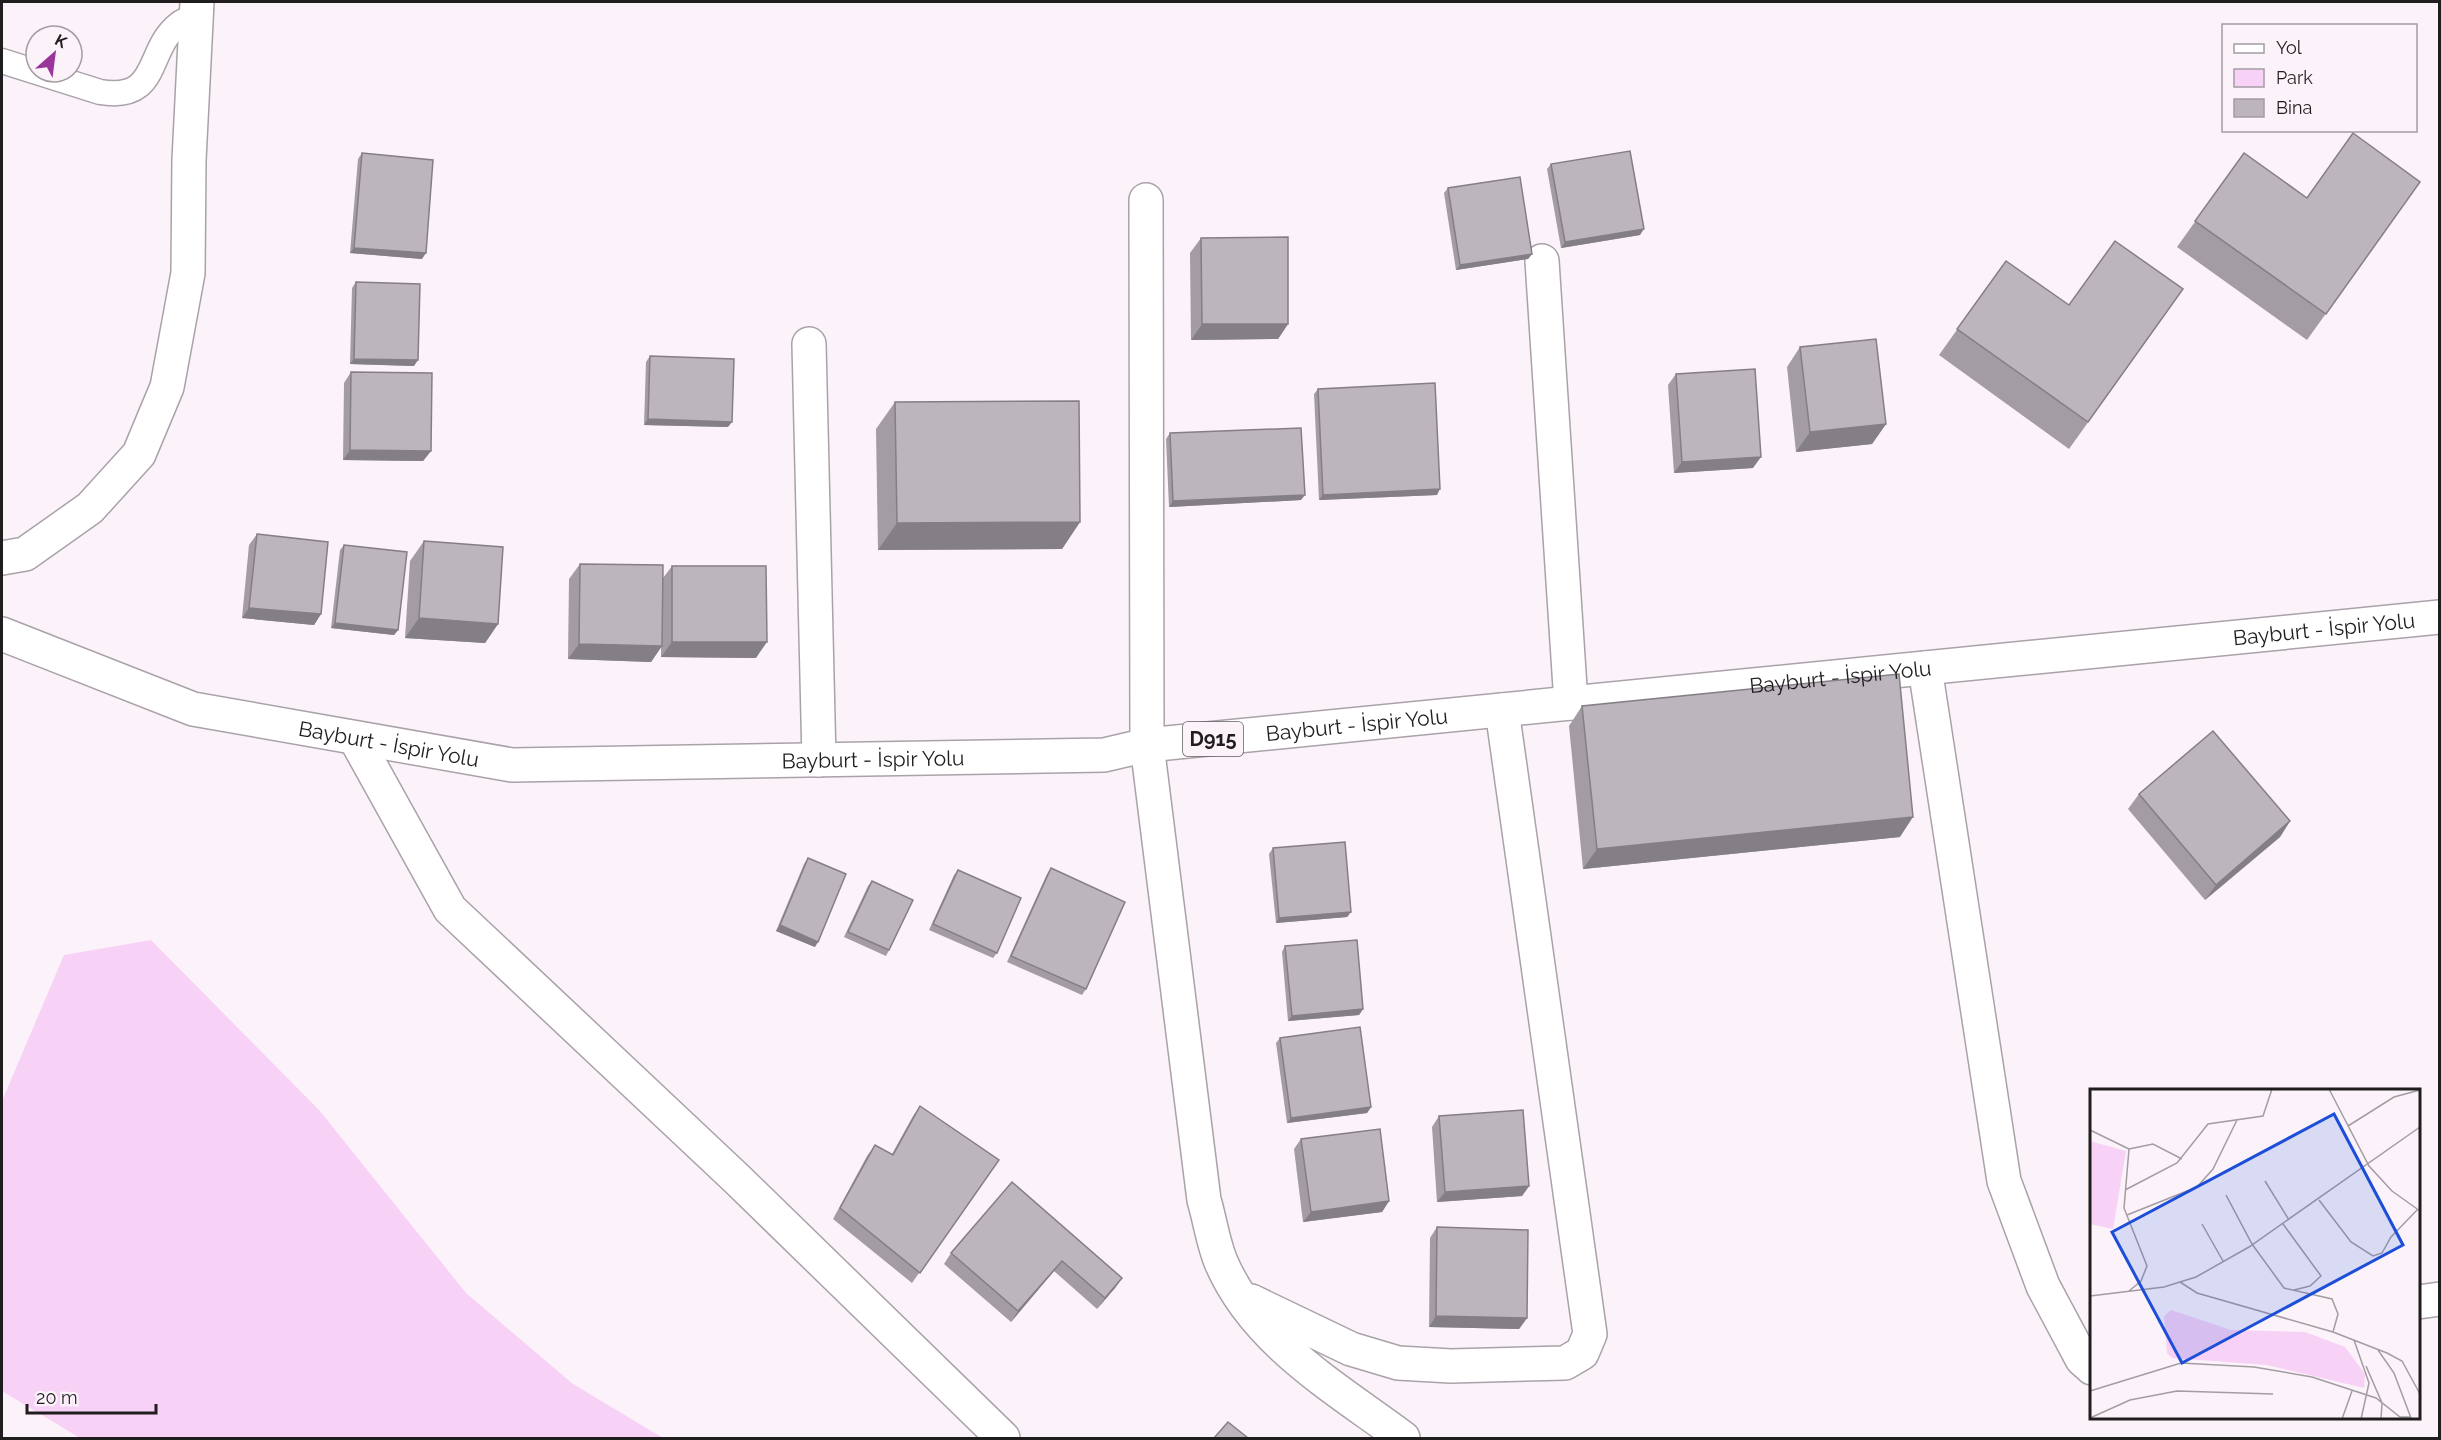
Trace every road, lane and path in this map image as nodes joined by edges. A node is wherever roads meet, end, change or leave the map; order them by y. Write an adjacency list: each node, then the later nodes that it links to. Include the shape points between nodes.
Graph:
1 (197, 9): 2 (lane, via 168,37 150,74 130,92 100,92); 6 (street, via 188,273 167,387 139,454 90,508 25,554)
2 (2, 61)
3 (1146, 200): 13 (street)
4 (1542, 261): 10 (street)
5 (809, 345): 14 (street)
6 (2, 558)
7 (2439, 617): 9 (street, Bayburt - İspir Yolu / D915)
8 (2, 634): 12 (street, Bayburt - İspir Yolu / D915, via 193,709)
9 (1925, 668): 10 (street, Bayburt - İspir Yolu / D915); 18 (street, via 2004,1181 2043,1286)
10 (1571, 703): 11 (street, Bayburt - İspir Yolu / D915)
11 (1502, 710): 13 (street, Bayburt - İspir Yolu / D915); 15 (street, via 1590,1334 1582,1353 1565,1363 1398,1363 1351,1349)
12 (355, 738): 14 (street, Bayburt - İspir Yolu / D915, via 512,765); 19 (street, via 450,909 737,1179)
13 (1147, 745): 14 (street, Bayburt - İspir Yolu / D915, via 1104,754); 15 (street, via 1204,1200 1220,1261)
14 (819, 760)
15 (1238, 1295): 20 (street, via 1287,1352)
16 (2439, 1299): 17 (street)
17 (2420, 1302)
18 (2090, 1367)
19 (1003, 1438)
20 (1402, 1438)

